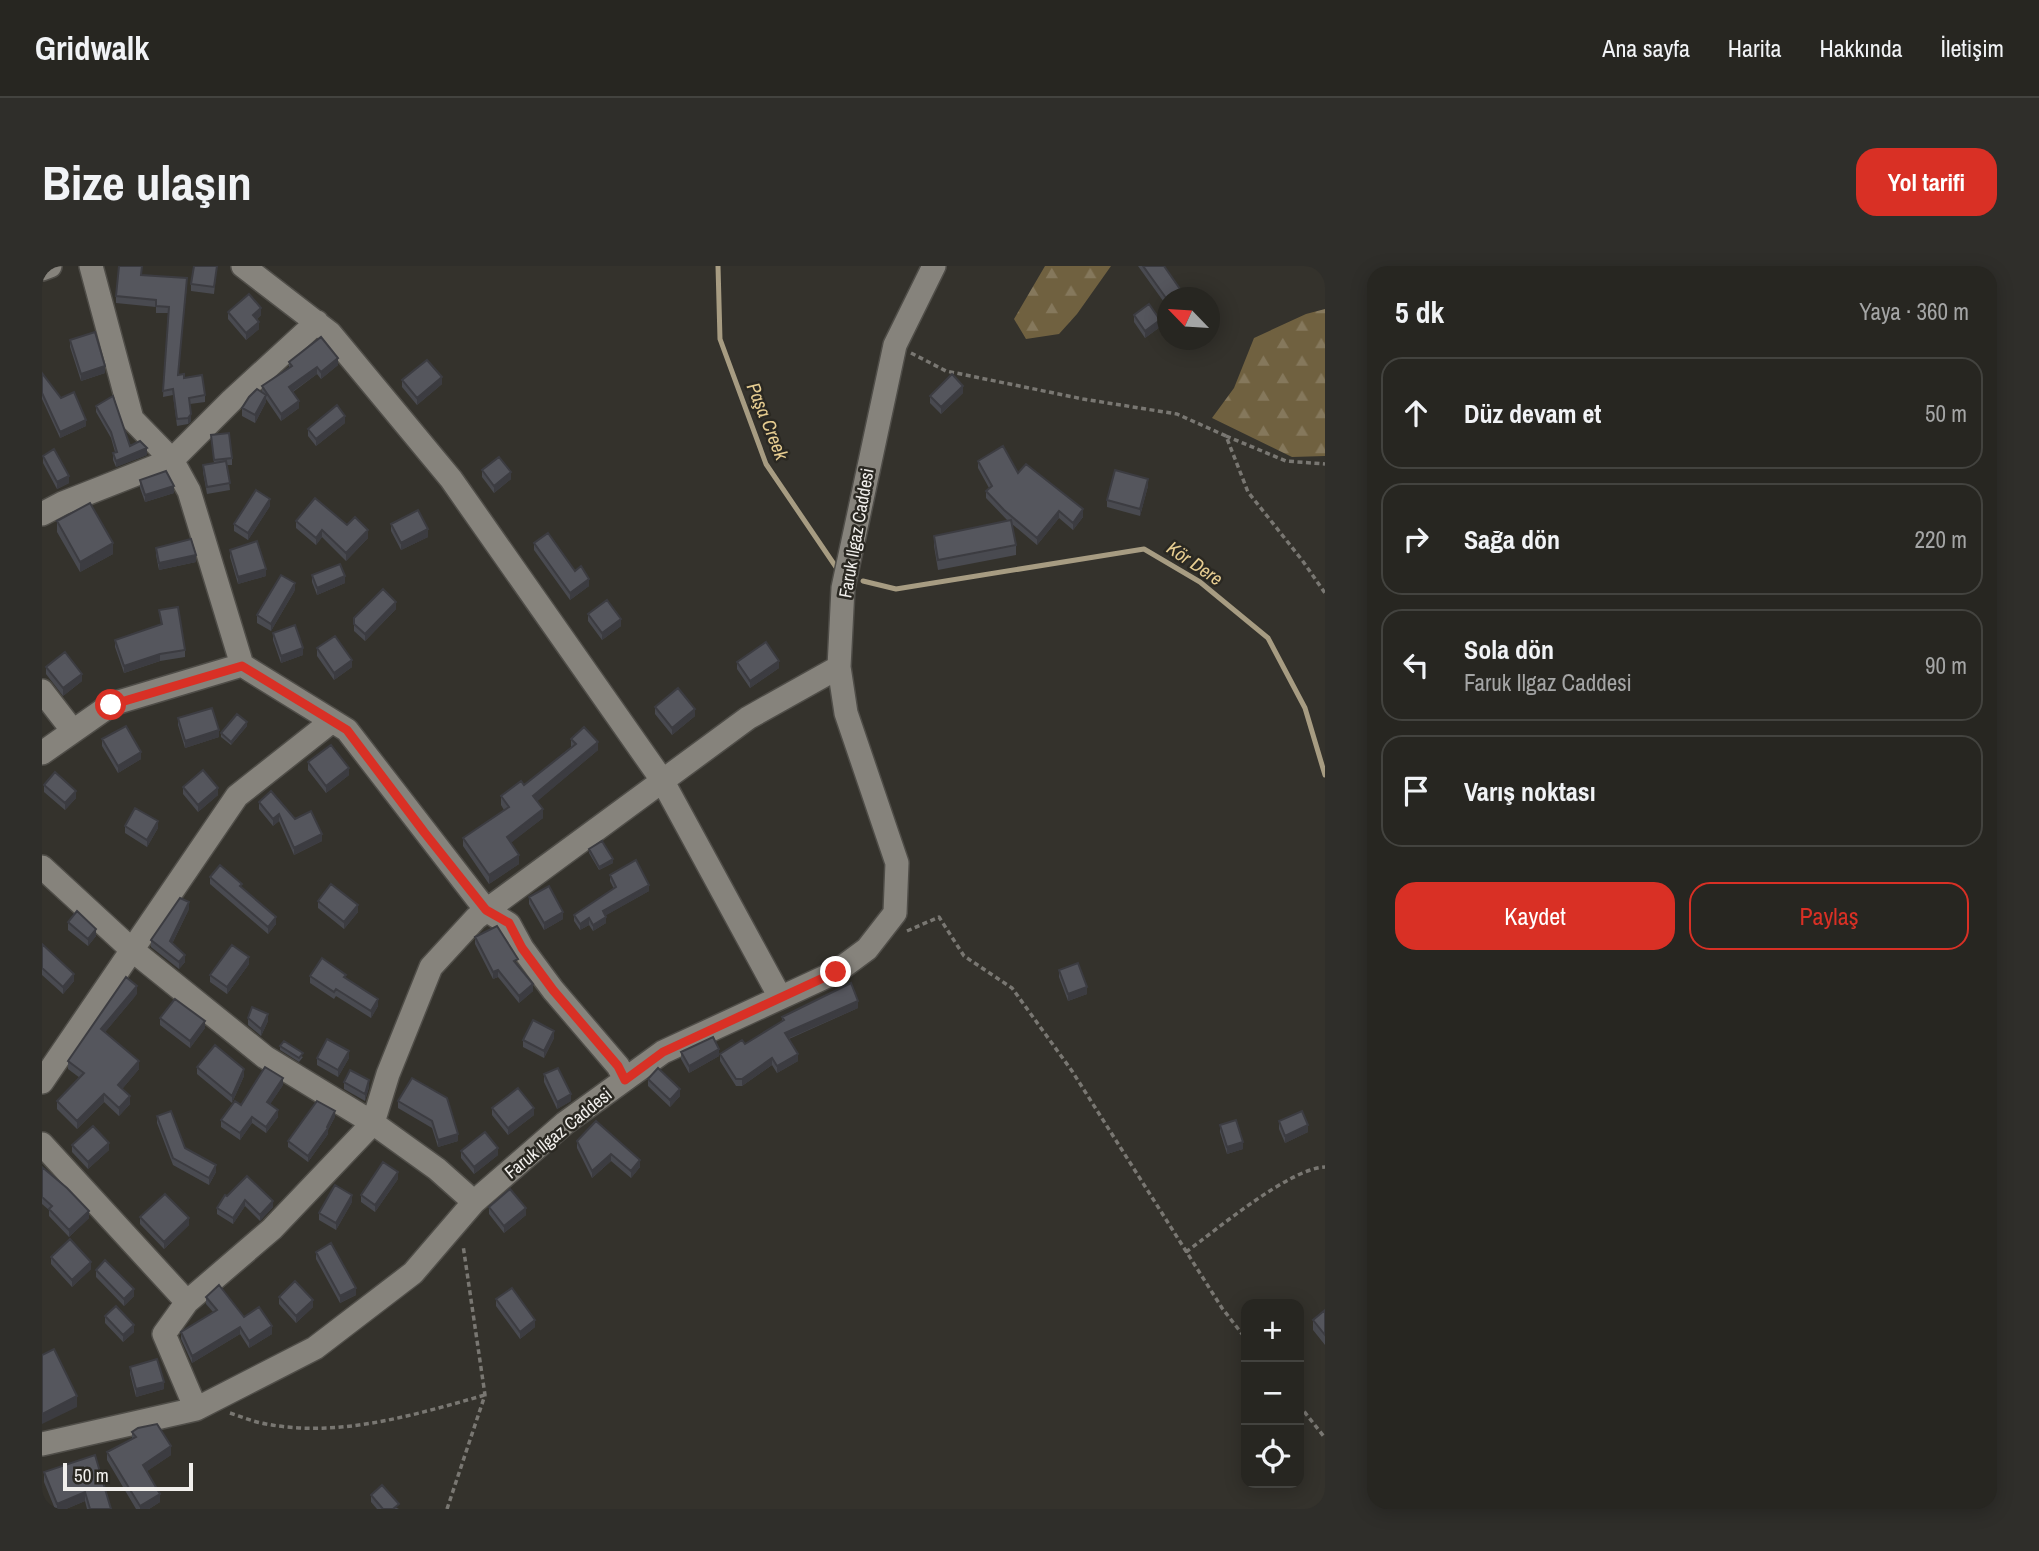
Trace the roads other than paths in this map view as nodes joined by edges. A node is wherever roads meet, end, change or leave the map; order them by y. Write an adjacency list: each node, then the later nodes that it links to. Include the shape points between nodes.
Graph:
1 (50, 266): 5 (street)
2 (91, 266): 7 (street, via 132,419)
3 (243, 266): 6 (street)
4 (934, 266): 10 (street, Faruk Ilgaz Caddesi, via 895,345 843,588)
5 (42, 269)
6 (317, 322): 7 (street); 15 (street, via 451,479)
7 (172, 460): 8 (street); 9 (street, via 189,491)
8 (42, 514)
9 (242, 666): 12 (street); 13 (street, via 111,705)
10 (839, 667): 15 (street, via 748,718); 19 (street, Faruk Ilgaz Caddesi, via 846,713 897,863 895,913 867,948 836,972)
11 (42, 691): 13 (street)
12 (332, 721): 17 (street, via 347,730); 18 (street, via 237,796)
13 (73, 731): 14 (street)
14 (42, 753)
15 (662, 780): 17 (street); 19 (street)
16 (42, 867): 18 (street)
17 (486, 910): 20 (street, via 509,923 553,990); 22 (street, via 431,967)
18 (131, 950): 21 (street); 22 (street, via 265,1058)
19 (780, 997): 20 (street, Faruk Ilgaz Caddesi, via 663,1052)
20 (625, 1080): 24 (street, Faruk Ilgaz Caddesi, via 565,1123)
21 (42, 1082)
22 (373, 1123): 24 (street, via 438,1169); 25 (street, via 272,1229)
23 (42, 1144): 25 (street)
24 (467, 1211): 26 (street, Faruk Ilgaz Caddesi, via 413,1273 315,1348)
25 (187, 1302): 26 (street, via 164,1334)
26 (200, 1407): 27 (street, Faruk Ilgaz Caddesi)
27 (42, 1444)

